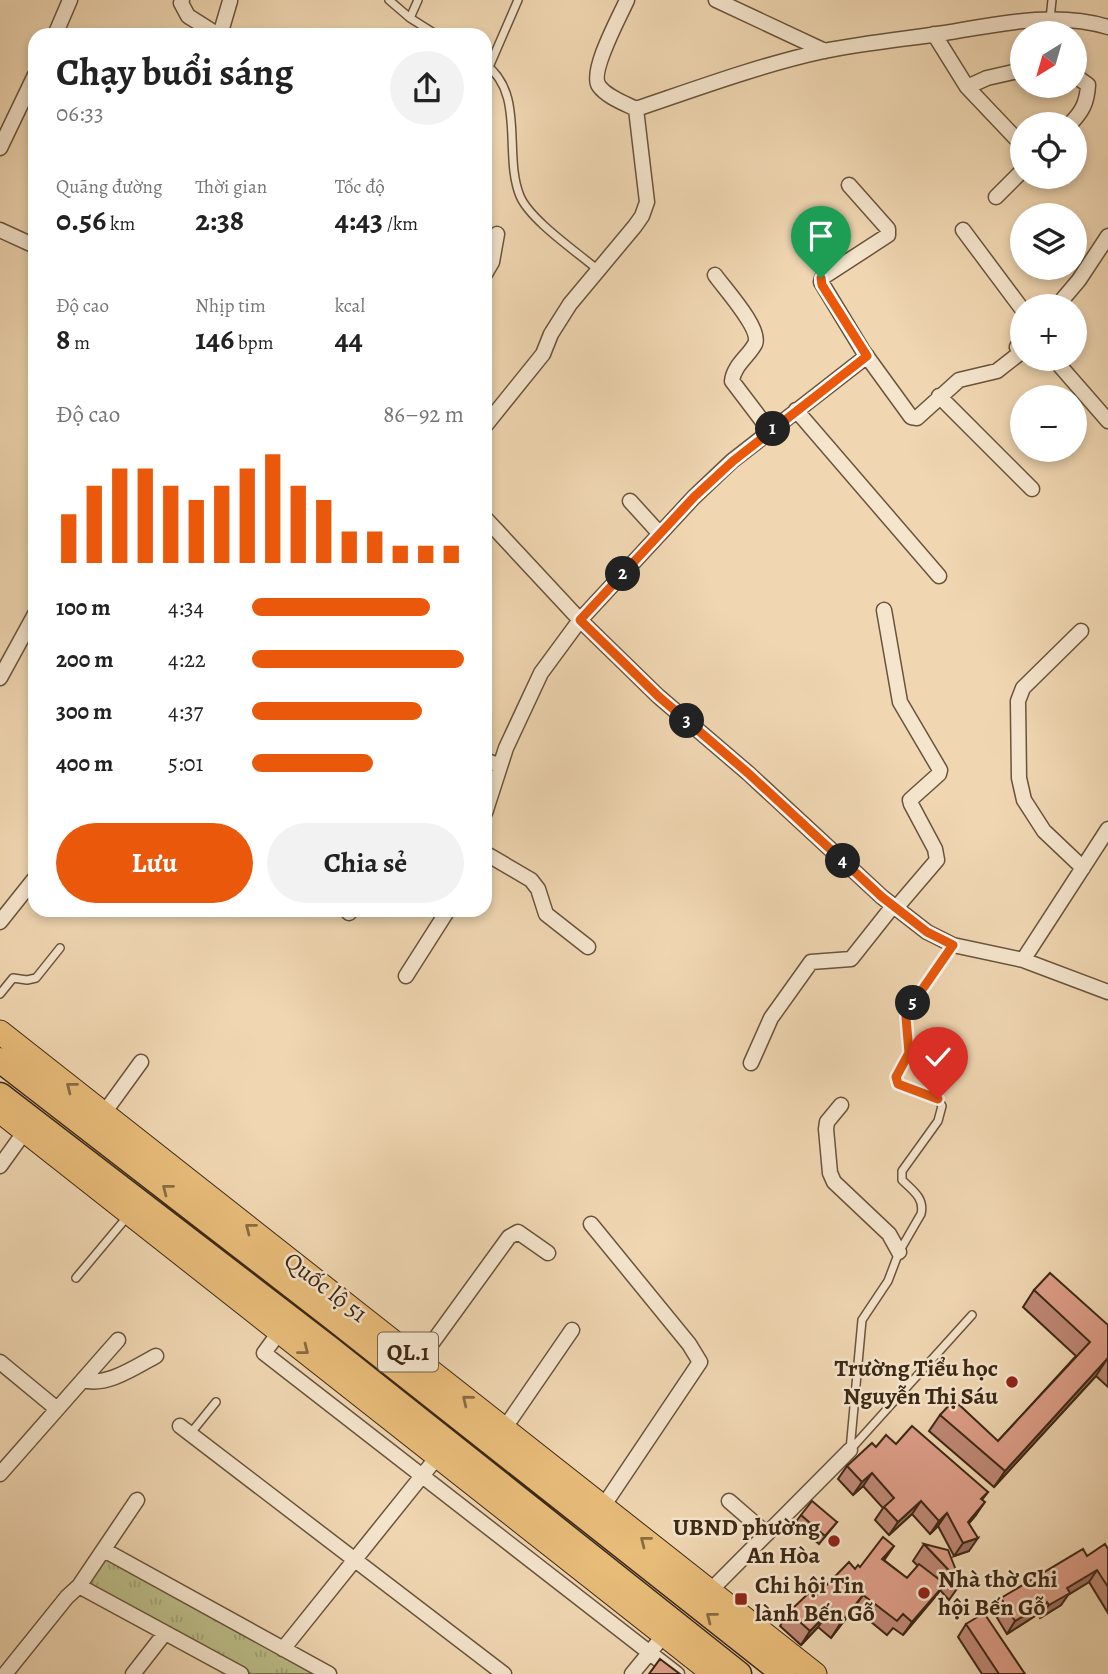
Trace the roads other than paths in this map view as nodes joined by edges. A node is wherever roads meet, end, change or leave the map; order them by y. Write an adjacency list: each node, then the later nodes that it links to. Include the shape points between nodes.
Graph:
1 (70, 0): 13 (street)
2 (182, 0): 14 (street, via 188,16)
3 (389, 0): 10 (lane)
4 (418, 0): 10 (lane)
5 (518, 0): 19 (lane)
6 (627, 0): 24 (street, via 596,78 608,94)
7 (716, 0): 18 (street)
8 (1052, 0): 11 (lane)
9 (230, 1): 15 (street)
10 (410, 18): 16 (lane)
11 (1050, 20): 12 (street); 17 (street)
12 (1108, 27)
13 (58, 28)
14 (208, 28)
15 (221, 28)
16 (426, 28)
17 (934, 34): 18 (street); 22 (street)
18 (825, 51): 24 (street)
19 (492, 55)
20 (1010, 72): 22 (street)
21 (492, 74): 36 (lane, via 509,99 512,162 520,196 530,212)
22 (967, 87): 25 (street)
23 (28, 90): 26 (street)
24 (636, 109): 36 (street, via 647,202 642,216)
25 (1010, 132)
26 (0, 148)
27 (1010, 183): 29 (street)
28 (849, 185): 40 (street, via 888,234 821,282)
29 (996, 197)
30 (963, 230): 38 (street)
31 (1, 233): 34 (street)
32 (497, 233): 35 (street)
33 (1108, 236): 39 (street)
34 (28, 243)
35 (492, 262)
36 (598, 270): 45 (street, via 569,304 543,354)
37 (715, 275): 47 (street, via 757,337 732,381)
38 (1011, 294)
39 (1067, 294)
40 (867, 356): 43 (street, via 911,417 917,418); 44 (street)
41 (1010, 360): 43 (street, via 998,371 959,380)
42 (1064, 371): 46 (street)
43 (939, 396): 48 (street)
44 (796, 410): 47 (street); 52 (street)
45 (492, 417)
46 (1108, 421)
47 (770, 431): 51 (street, via 694,497)
48 (1032, 489)
49 (630, 501): 51 (street)
50 (492, 526): 54 (street)
51 (660, 534): 54 (street)
52 (939, 576)
53 (884, 610): 65 (street, via 900,702 940,770 911,800 937,860)
54 (580, 620): 59 (street, via 541,673); 65 (street, via 658,696)
55 (28, 627): 57 (street)
56 (1081, 631): 63 (street, via 1023,688 1018,701 1019,778 1024,800 1044,831)
57 (0, 678)
58 (492, 763): 59 (street)
59 (500, 766): 60 (street)
60 (492, 791)
61 (1108, 829): 63 (street)
62 (492, 857): 69 (street, via 531,880 546,914)
63 (1083, 868): 71 (street)
64 (28, 887): 67 (street)
65 (895, 907): 68 (street); 78 (street, via 851,959 811,961 771,1018)
66 (444, 917): 72 (street)
67 (0, 922)
68 (953, 945): 71 (street); 87 (lane, via 906,1017 909,1053 896,1077 898,1084 938,1099 942,1106 936,1125 902,1171 902,1180 923,1206)
69 (588, 947)
70 (60, 948): 74 (lane, via 36,978 13,978)
71 (1023, 960): 73 (street)
72 (406, 976)
73 (1108, 992)
74 (0, 994)
75 (0, 1032): 82 (main road, Quốc lộ 51 / QL.1, one-way to 75)
76 (0, 1060): 90 (highway, Quốc lộ 51 / QL.1, one-way to 76)
77 (141, 1062): 82 (street)
78 (751, 1063)
79 (0, 1095): 83 (highway, Quốc lộ 51 / QL.1)
80 (841, 1105): 87 (street, via 826,1129 832,1177 889,1234)
81 (0, 1111): 83 (main road, Quốc lộ 51 / QL.1)
82 (104, 1113): 90 (main road, Quốc lộ 51 / QL.1, one-way to 82)
83 (29, 1126): 84 (street); 85 (main road, Quốc lộ 51 / QL.1); 117 (highway, Quốc lộ 51 / QL.1, via 329,1348)
84 (0, 1166)
85 (130, 1213): 89 (lane); 93 (main road, Quốc lộ 51 / QL.1)
86 (591, 1223): 109 (street, via 700,1362)
87 (899, 1252): 103 (lane, via 888,1281 862,1320)
88 (548, 1253): 96 (street, via 518,1232 509,1237)
89 (76, 1278)
90 (338, 1309): 96 (main road, Quốc lộ 51 / QL.1); 109 (highway, Quốc lộ 51 / QL.1)
91 (972, 1315): 103 (lane)
92 (572, 1330): 101 (street)
93 (280, 1331): 104 (main road, Quốc lộ 51 / QL.1, one-way to 104); 106 (street, via 264,1353)
94 (118, 1340): 98 (street)
95 (156, 1356): 98 (street, via 114,1377)
96 (419, 1361): 101 (main road, Quốc lộ 51 / QL.1, one-way to 96)
97 (0, 1362): 100 (street)
98 (83, 1380): 100 (street)
99 (216, 1402): 102 (lane)
100 (57, 1409): 105 (street)
101 (504, 1429): 109 (main road, Quốc lộ 51 / QL.1)
102 (185, 1430): 112 (street)
103 (850, 1450): 110 (street)
104 (438, 1456): 106 (street); 117 (main road, Quốc lộ 51 / QL.1)
105 (0, 1474)
106 (422, 1476): 112 (street); 117 (street)
107 (137, 1500): 111 (street)
108 (729, 1501): 110 (street)
109 (598, 1515): 114 (main road, Quốc lộ 51 / QL.1, one-way to 109); 115 (highway, Quốc lộ 51 / QL.1, one-way to 109)
110 (767, 1534): 114 (street)
111 (104, 1550): 113 (street); 118 (street)
112 (355, 1560): 118 (street); 123 (street)
113 (79, 1586): 116 (street); 119 (street)
114 (710, 1591): 115 (main road, Quốc lộ 51 / QL.1)
115 (745, 1631): 128 (highway, Quốc lộ 51 / QL.1); 129 (main road, Quốc lộ 51 / QL.1)
116 (165, 1633): 120 (street); 121 (street)
117 (663, 1637): 124 (street); 125 (street); 126 (main road, Quốc lộ 51 / QL.1); 127 (highway, Quốc lộ 51 / QL.1)
118 (283, 1649): 122 (street)
119 (5, 1674)
120 (133, 1674)
121 (242, 1674)
122 (329, 1674)
123 (504, 1674)
124 (632, 1674)
125 (677, 1674)
126 (714, 1674)
127 (739, 1674)
128 (784, 1674)
129 (815, 1674)

